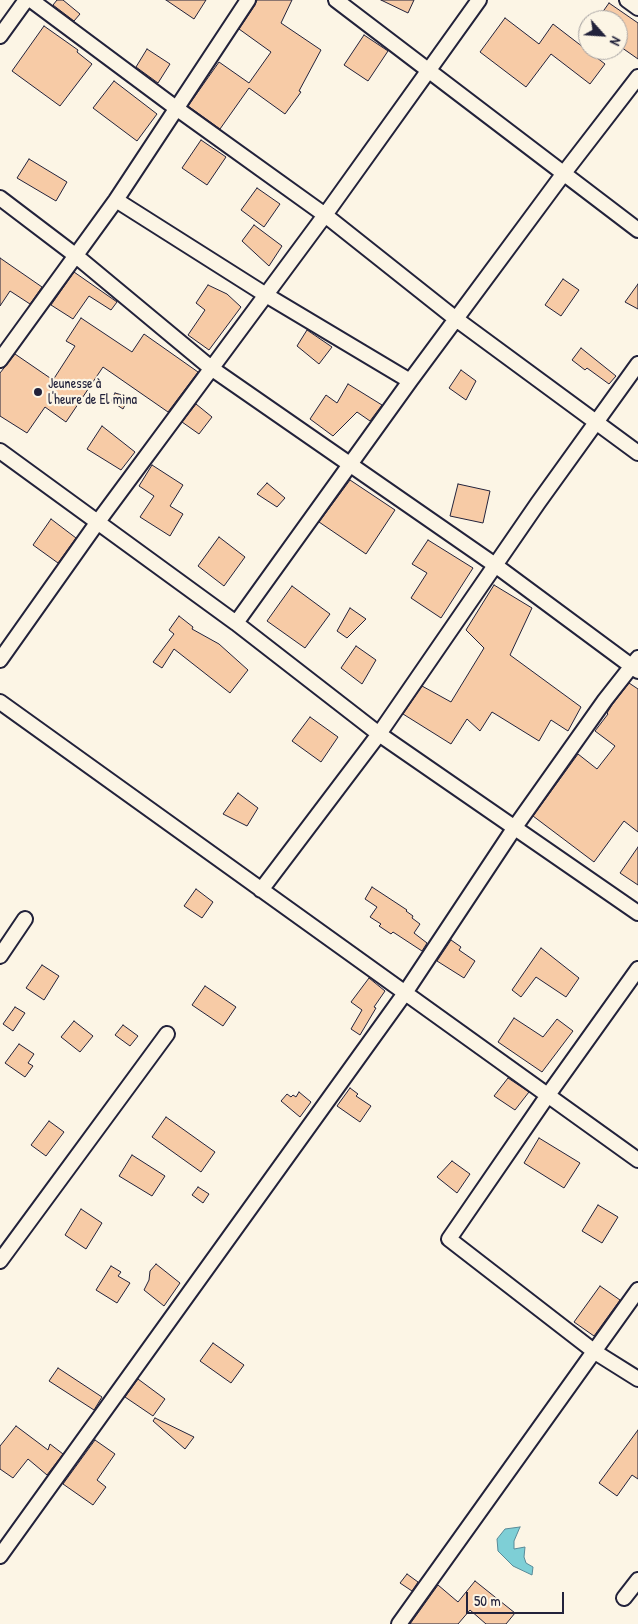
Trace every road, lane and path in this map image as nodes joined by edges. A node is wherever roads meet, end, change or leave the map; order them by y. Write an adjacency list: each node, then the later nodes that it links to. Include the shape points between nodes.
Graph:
1 (26, 0): 8 (street)
2 (31, 0): 11 (street)
3 (248, 0): 11 (street)
4 (336, 0): 9 (street)
5 (479, 0): 9 (street)
6 (627, 0): 7 (street)
7 (638, 8)
8 (0, 36)
9 (429, 70): 12 (street); 15 (street)
10 (638, 77): 12 (street)
11 (176, 108): 14 (street); 15 (street)
12 (564, 173): 16 (street); 19 (street)
13 (0, 198): 17 (street)
14 (116, 200): 17 (street); 18 (street)
15 (325, 215): 18 (street); 19 (street)
16 (638, 230)
17 (75, 255): 20 (street); 22 (street)
18 (266, 295): 22 (street); 23 (street)
19 (456, 319): 23 (street); 24 (street)
20 (0, 360)
21 (638, 364): 24 (street)
22 (211, 368): 27 (street); 28 (street)
23 (410, 381): 27 (street)
24 (595, 423): 26 (street); 29 (street)
25 (0, 451): 28 (street)
26 (638, 453)
27 (349, 465): 29 (street); 30 (street)
28 (97, 523): 30 (street); 31 (street)
29 (495, 566): 32 (street); 34 (street)
30 (236, 624): 34 (street)
31 (0, 660)
32 (636, 665): 35 (street, via 605,700)
33 (0, 702): 36 (street)
34 (379, 734): 35 (street); 36 (street)
35 (515, 827): 37 (street); 41 (street)
36 (261, 890): 41 (street)
37 (638, 913)
38 (25, 919): 39 (street)
39 (0, 956)
40 (638, 970): 43 (street)
41 (405, 993): 43 (street); 49 (street)
42 (167, 1034): 45 (street)
43 (548, 1095): 44 (street); 47 (street, via 449,1239)
44 (638, 1160)
45 (0, 1261)
46 (638, 1290): 47 (street)
47 (595, 1352): 48 (street); 52 (street)
48 (638, 1379)
49 (0, 1556)
50 (638, 1580): 51 (street)
51 (624, 1598)
52 (399, 1624)

